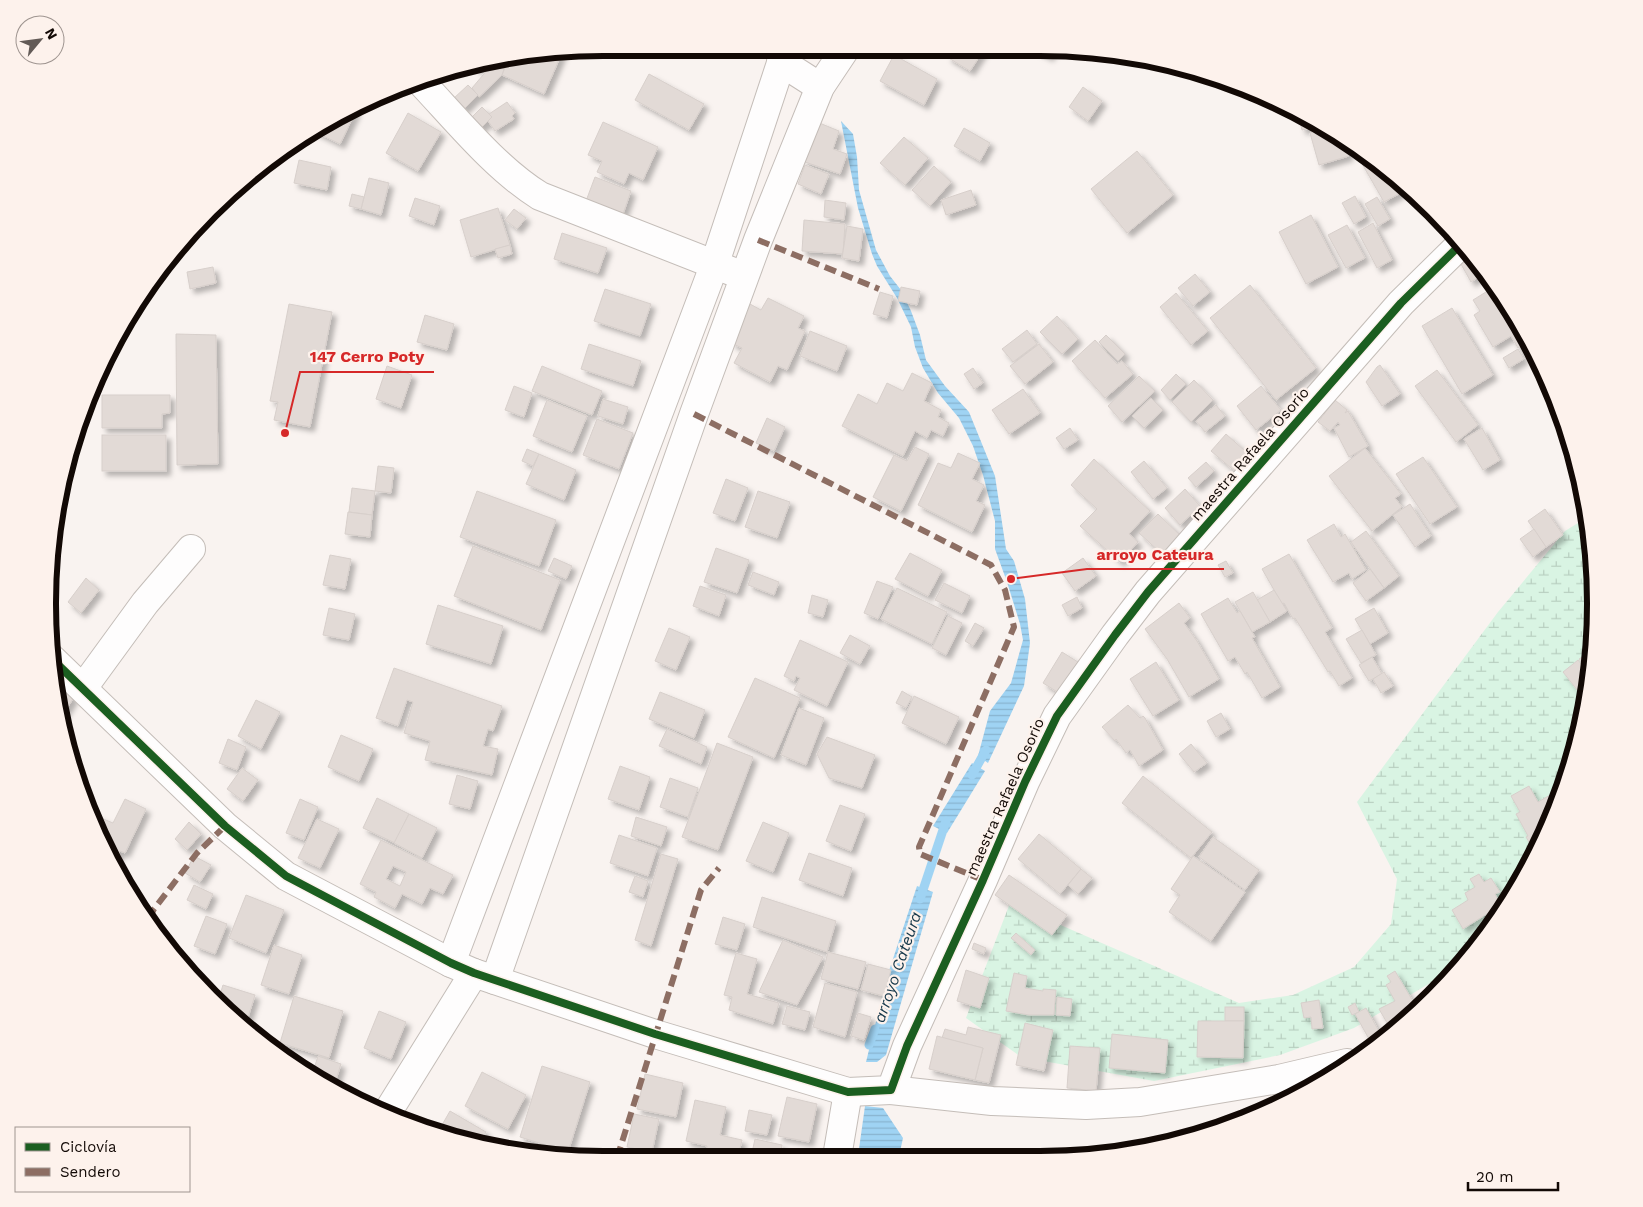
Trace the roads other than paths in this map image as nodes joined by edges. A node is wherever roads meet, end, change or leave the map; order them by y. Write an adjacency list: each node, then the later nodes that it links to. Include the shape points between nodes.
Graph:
1 (784, 56): 7 (street)
2 (785, 56): 5 (street)
3 (841, 56): 5 (street)
4 (425, 86): 7 (street, via 522,185 540,196)
5 (820, 87): 8 (street)
6 (1456, 249): 14 (street, maestra Rafaela Osorio, via 1401,303 1148,592 1057,716 907,1046)
7 (714, 266): 8 (street); 12 (street)
8 (745, 276): 12 (street, via 694,414)
9 (191, 549): 11 (street, via 145,603)
10 (60, 667): 11 (street)
11 (83, 688): 12 (street, via 225,826 286,876)
12 (473, 972): 15 (street, via 655,1034); 16 (street)
13 (1330, 1067): 14 (street, via 1279,1079 1140,1102 1086,1105 992,1101)
14 (891, 1090): 15 (street)
15 (848, 1092): 17 (street)
16 (390, 1107)
17 (838, 1151)

